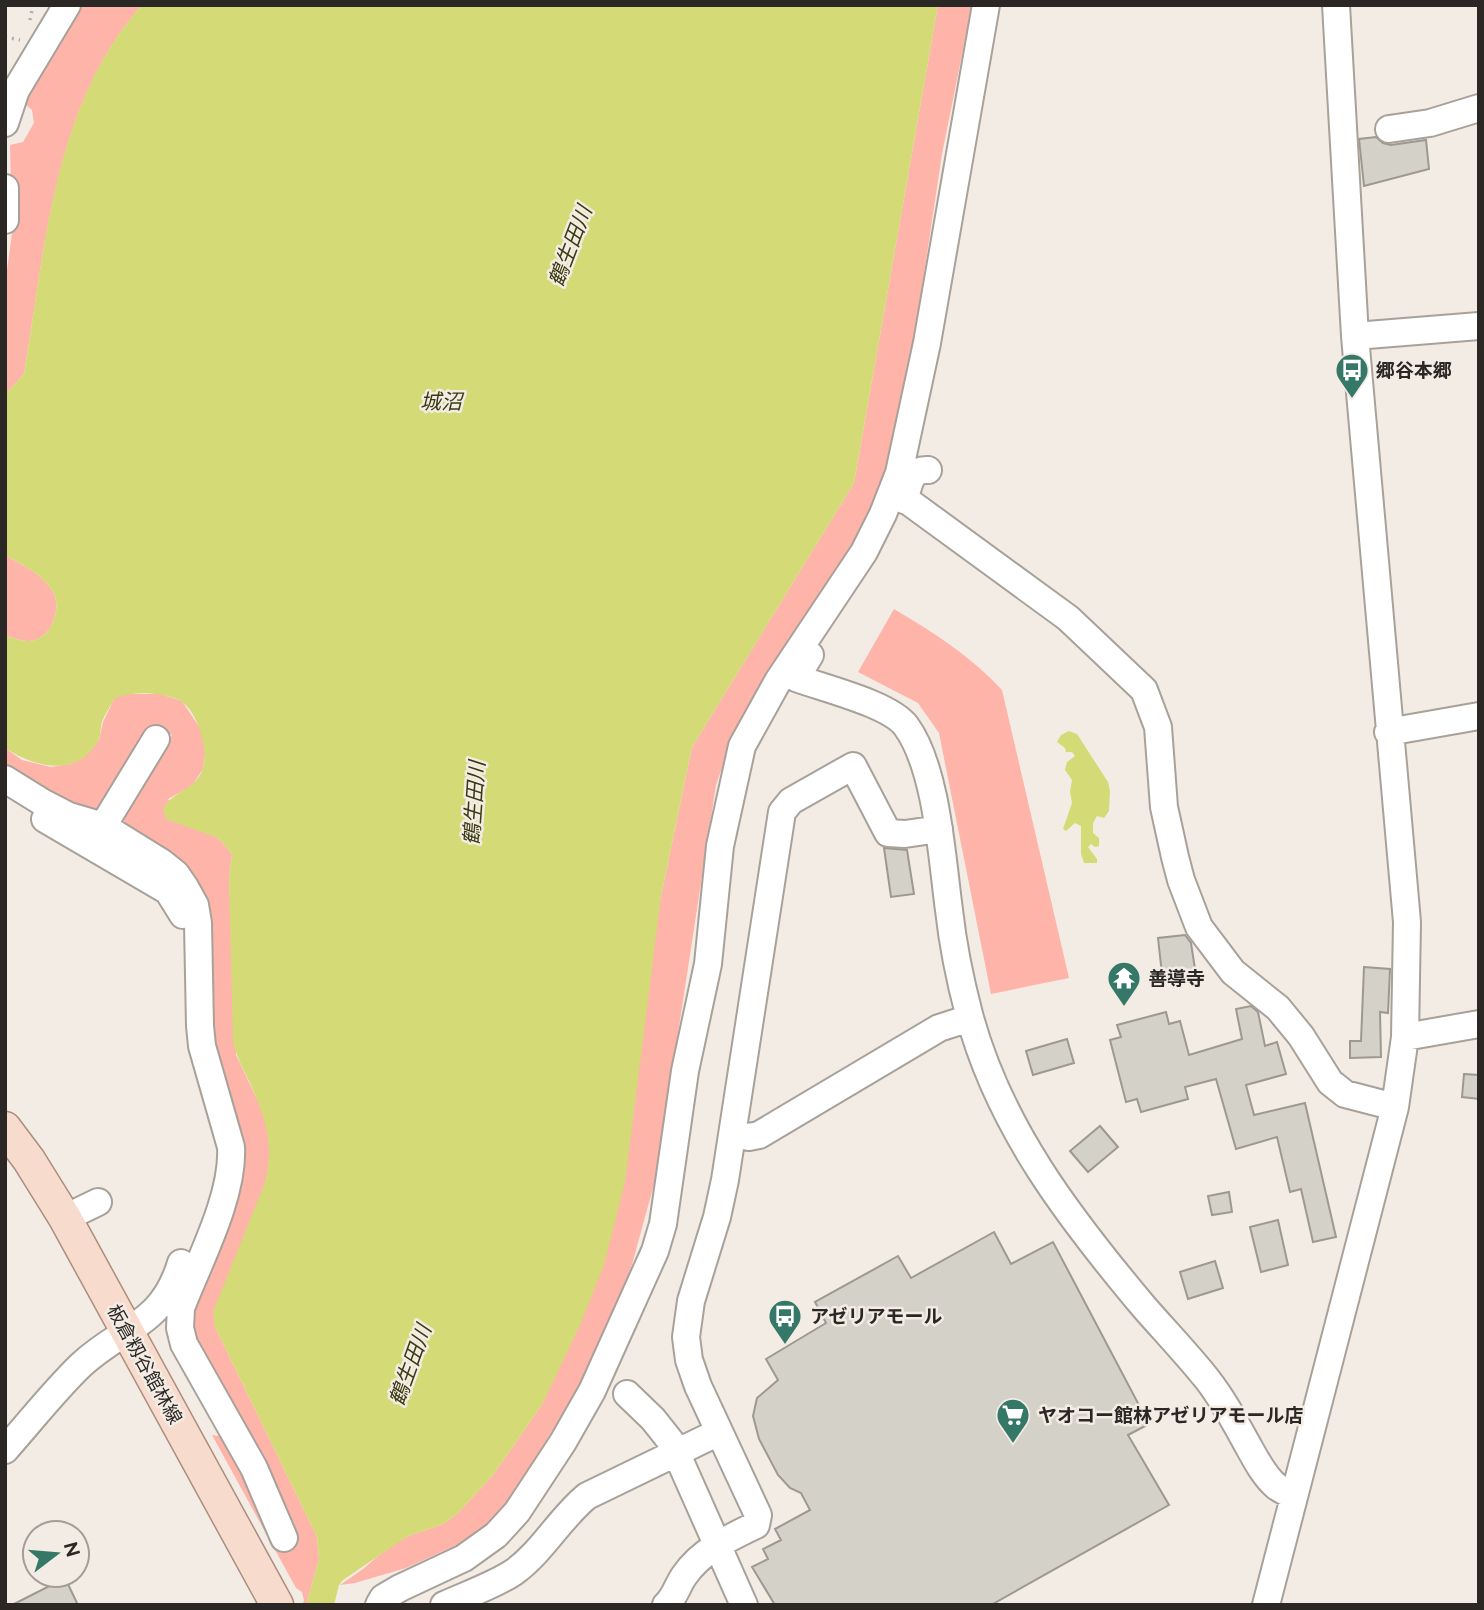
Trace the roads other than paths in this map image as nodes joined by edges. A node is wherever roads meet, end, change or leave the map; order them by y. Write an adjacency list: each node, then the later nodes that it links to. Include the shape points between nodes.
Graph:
1 (68, 5): 5 (street, via 16,90)
2 (986, 5): 38 (street, via 927,343 899,474 864,552 778,681 742,746 720,846 708,964 655,1251 592,1391 517,1512 496,1535 464,1558 400,1588)
3 (1336, 5): 10 (street)
4 (1479, 108): 6 (street)
5 (5, 123)
6 (1389, 129)
7 (5, 188): 8 (street)
8 (5, 220)
9 (1479, 326): 10 (street)
10 (1355, 336): 14 (street)
11 (928, 470): 12 (street, via 912,474)
12 (905, 499): 19 (street, via 869,572 796,678 870,703 905,724 921,758); 23 (street, via 1068,618 1144,690 1158,727 1164,807 1175,857 1199,927 1233,972 1278,1008 1330,1082 1345,1094)
13 (1479, 716): 14 (street)
14 (1388, 732): 22 (street, via 1407,922)
15 (156, 740): 18 (street)
16 (5, 779): 18 (street, via 69,816)
17 (5, 796): 28 (street, via 168,891 185,919 190,1044 220,1158 214,1184 169,1292 157,1310)
18 (103, 825): 34 (street, via 176,874 195,905 202,1046 232,1147 232,1161 227,1192 181,1308 180,1328 184,1344 254,1468)
19 (939, 829): 20 (street, via 955,951); 25 (street, via 888,833 853,766 791,800 782,811)
20 (970, 1018): 25 (street, via 939,1028 759,1135); 33 (street, via 996,1094 1048,1185 1208,1380 1275,1485)
21 (1479, 1024): 22 (street)
22 (1405, 1037): 23 (street)
23 (1395, 1107): 33 (street)
24 (5, 1128): 27 (main road, 板倉籾谷館林線)
25 (733, 1135): 30 (street, via 717,1217 691,1301 687,1337 689,1360)
26 (98, 1202): 27 (street)
27 (65, 1218): 28 (main road, 板倉籾谷館林線)
28 (127, 1332): 31 (street, via 80,1366); 37 (main road, 板倉籾谷館林線)
29 (627, 1394): 32 (street, via 665,1433)
30 (719, 1432): 32 (street); 35 (street, via 758,1515 756,1525)
31 (5, 1450)
32 (677, 1454): 35 (street); 36 (street, via 587,1496 513,1572)
33 (1294, 1496): 41 (street)
34 (284, 1538)
35 (717, 1545): 39 (street, via 684,1576); 40 (street)
36 (449, 1602)
37 (277, 1605)
38 (379, 1605)
39 (666, 1605)
40 (744, 1605)
41 (1266, 1605)

